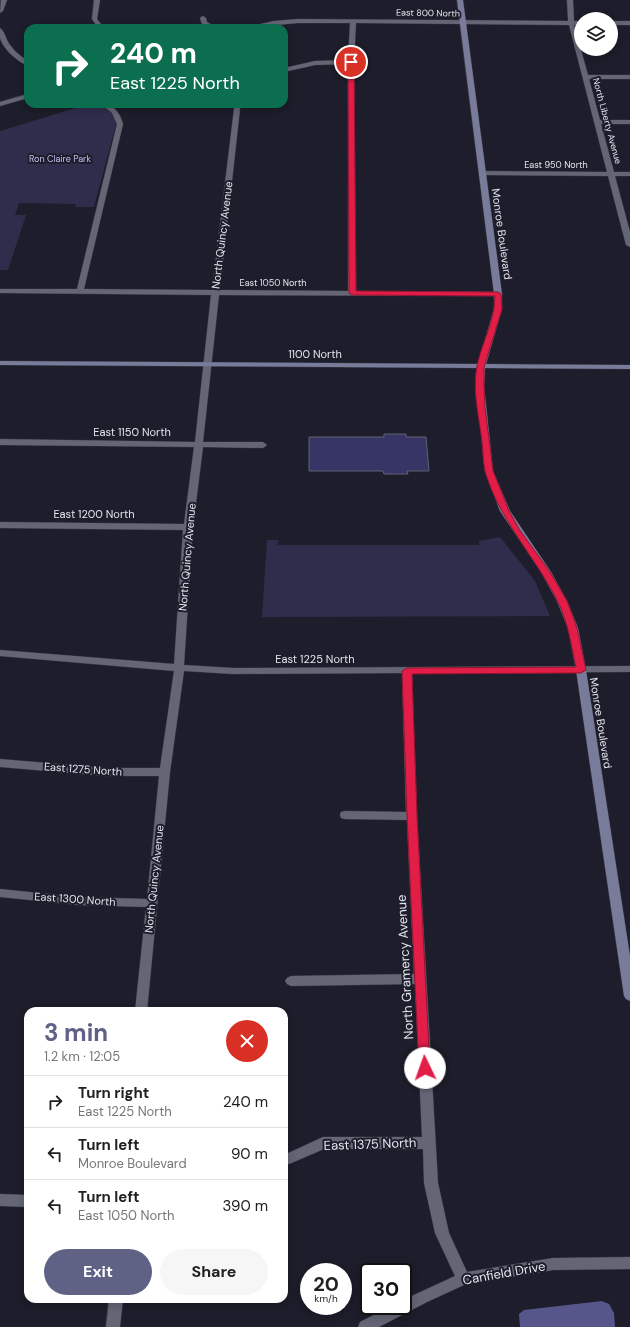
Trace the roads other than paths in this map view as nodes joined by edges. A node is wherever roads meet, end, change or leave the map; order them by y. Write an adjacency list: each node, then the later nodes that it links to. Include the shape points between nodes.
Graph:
1 (4, 0): 5 (street)
2 (97, 0): 12 (street, via 93,14)
3 (460, 0): 8 (street, Monroe Boulevard)
4 (570, 0): 9 (street, North Liberty Avenue)
5 (0, 11)
6 (203, 18): 13 (street)
7 (353, 22): 8 (street, East 800 North); 14 (street, East 800 North, via 298,21); 17 (street)
8 (464, 23): 9 (street, East 800 North); 27 (street, Monroe Boulevard)
9 (571, 23): 19 (street, North Liberty Avenue)
10 (618, 23): 11 (street)
11 (630, 23)
12 (98, 24)
13 (206, 24)
14 (269, 24)
15 (0, 30): 16 (street, via 6,44)
16 (24, 61)
17 (351, 62): 18 (street, via 315,63); 35 (street)
18 (288, 69)
19 (586, 77): 20 (street); 25 (street, North Liberty Avenue)
20 (630, 77)
21 (24, 97): 22 (street)
22 (0, 104)
23 (111, 108): 33 (street, via 118,116 120,124)
24 (237, 108): 34 (street, North Quincy Avenue)
25 (597, 122): 26 (street); 28 (street, North Liberty Avenue)
26 (630, 122)
27 (482, 173): 28 (street, East 950 North); 36 (street, Monroe Boulevard)
28 (612, 174): 29 (street, East 950 North); 30 (street, North Liberty Avenue)
29 (630, 174)
30 (628, 231): 31 (street, North Liberty Avenue)
31 (630, 245)
32 (0, 291): 33 (street, East 1050 North)
33 (80, 292): 34 (street, East 1050 North)
34 (215, 292): 35 (street, East 1050 North); 38 (street, North Quincy Avenue)
35 (352, 293): 36 (street, East 1050 North)
36 (498, 294): 39 (street, Monroe Boulevard, via 498,309)
37 (0, 363): 38 (street, 1100 North)
38 (207, 365): 39 (street, 1100 North); 42 (street, North Quincy Avenue)
39 (481, 367): 40 (street, 1100 North); 48 (street, Monroe Boulevard, via 482,419 489,471 505,511 562,601 573,628)
40 (630, 367)
41 (0, 442): 42 (street, East 1150 North)
42 (200, 443): 43 (street, East 1150 North); 45 (street, North Quincy Avenue)
43 (263, 445)
44 (0, 525): 45 (street, East 1200 North)
45 (188, 527): 47 (street, North Quincy Avenue)
46 (0, 653): 47 (street, East 1225 North)
47 (179, 668): 50 (street, East 1225 North, via 233,671); 52 (street, North Quincy Avenue)
48 (581, 670): 49 (street, East 1225 North); 50 (street, East 1225 North); 59 (street, Monroe Boulevard)
49 (630, 670)
50 (407, 671): 54 (street, North Gramercy Avenue)
51 (0, 763): 52 (street, East 1275 North, via 106,772)
52 (165, 772): 56 (street, North Quincy Avenue)
53 (345, 815): 54 (street)
54 (412, 816): 57 (street, North Gramercy Avenue)
55 (0, 893): 56 (street, East 1300 North, via 79,901)
56 (151, 903): 60 (street, North Quincy Avenue)
57 (420, 980): 58 (street); 61 (street, North Gramercy Avenue)
58 (291, 981)
59 (630, 996)
60 (141, 1007)
61 (428, 1143): 62 (street, East 1375 North, via 323,1143); 66 (street, North Gramercy Avenue, via 431,1183 442,1232)
62 (289, 1158)
63 (0, 1200): 64 (street)
64 (24, 1200)
65 (630, 1264): 66 (street, Canfield Drive, via 553,1264)
66 (463, 1279): 69 (street, Canfield Drive)
67 (116, 1303): 68 (street)
68 (113, 1327)
69 (365, 1327)

